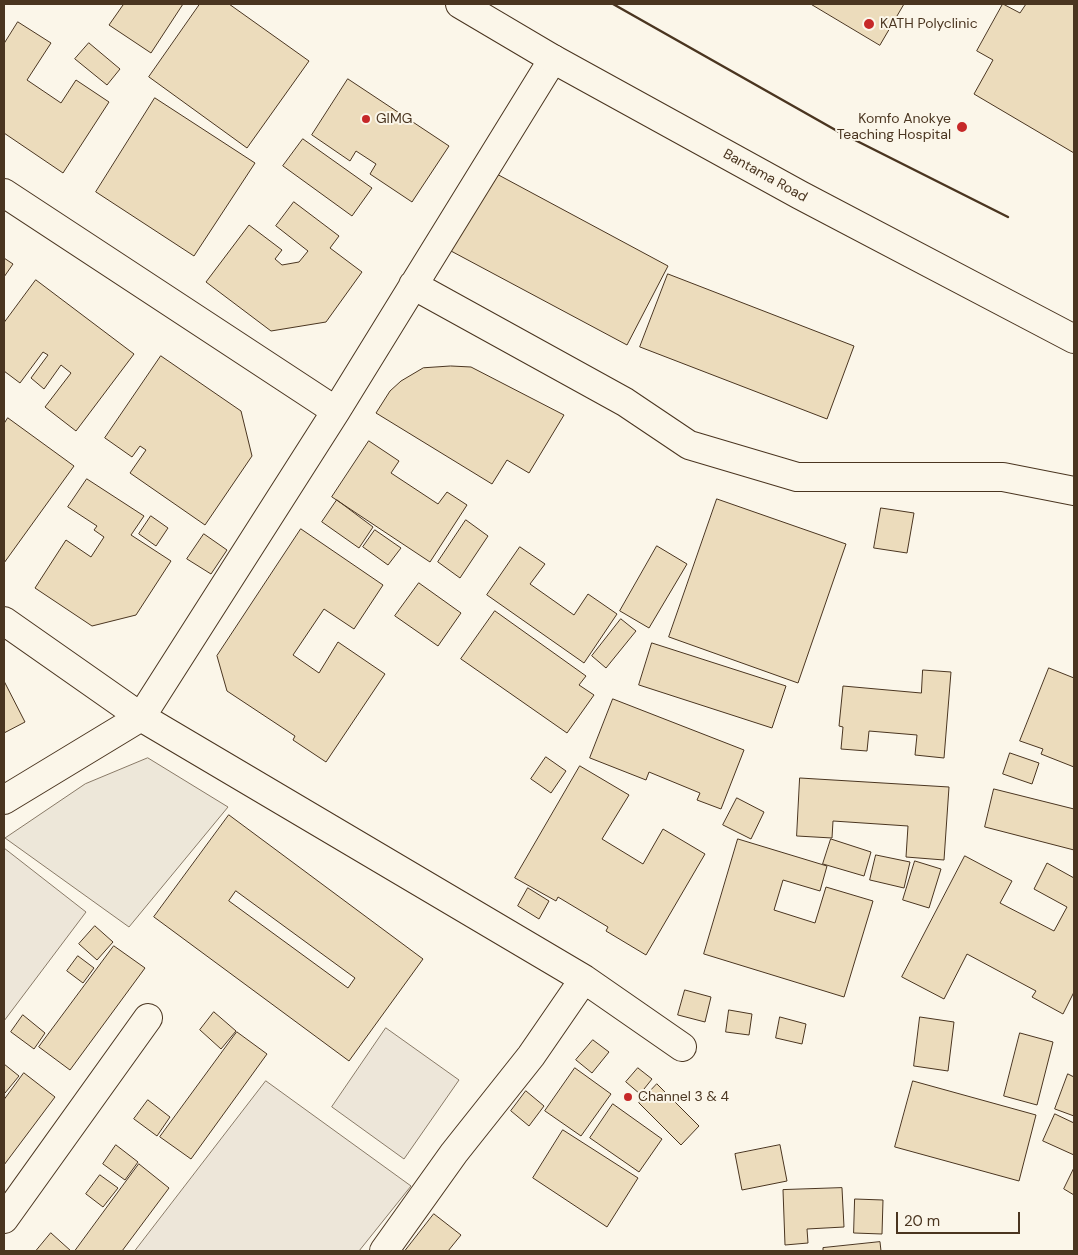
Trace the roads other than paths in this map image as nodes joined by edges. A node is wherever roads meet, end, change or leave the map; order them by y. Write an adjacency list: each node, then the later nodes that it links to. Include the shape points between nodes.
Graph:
1 (460, 4): 2 (street, Bantama Road)
2 (553, 59): 4 (street); 5 (street, Bantama Road, via 800,195)
3 (4, 193): 6 (street)
4 (412, 285): 6 (street); 7 (street, via 625,402 689,445 797,477 1003,478)
5 (1074, 339)
6 (336, 411): 9 (street)
7 (1074, 491)
8 (4, 621): 9 (street)
9 (141, 718): 10 (street); 11 (street)
10 (4, 800)
11 (584, 979): 13 (street); 15 (street, via 531,1056 454,1153)
12 (148, 1018): 14 (street)
13 (682, 1047)
14 (4, 1219)
15 (384, 1251)

